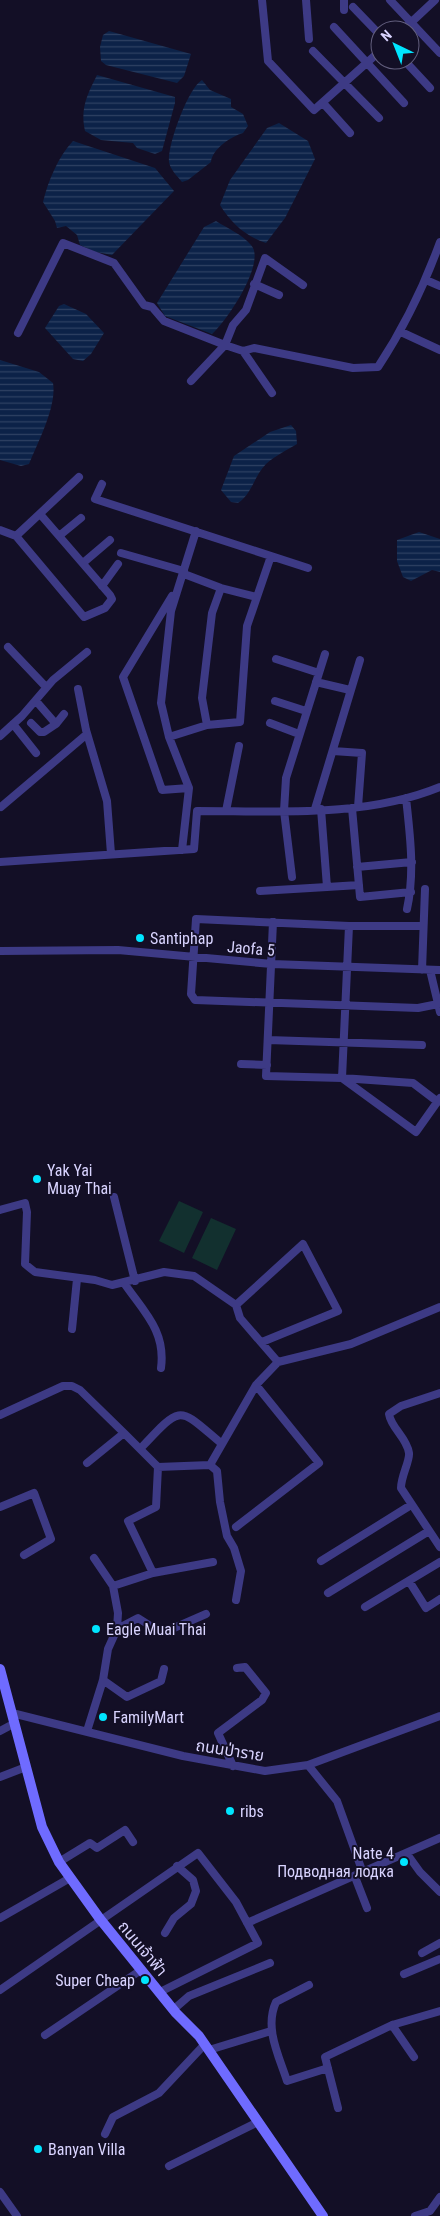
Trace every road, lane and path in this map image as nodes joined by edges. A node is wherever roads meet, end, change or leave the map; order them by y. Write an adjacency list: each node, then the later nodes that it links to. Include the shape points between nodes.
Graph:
1 (262, 0): 21 (street, via 268,61 314,110)
2 (306, 0): 13 (street)
3 (344, 0): 7 (street)
4 (390, 0): 8 (street)
5 (435, 0): 9 (street)
6 (353, 7): 10 (street)
7 (344, 10)
8 (408, 20)
9 (414, 20)
10 (370, 25)
11 (334, 27): 17 (street)
12 (420, 32): 15 (street)
13 (310, 39)
14 (313, 51): 19 (street)
15 (440, 53)
16 (370, 60): 17 (street)
17 (367, 63): 19 (street); 22 (street)
18 (413, 70): 20 (street)
19 (344, 83): 21 (street); 23 (street)
20 (430, 88)
21 (323, 103): 24 (street)
22 (404, 103)
23 (378, 118)
24 (350, 132)
25 (440, 242): 26 (street)
26 (426, 280): 29 (street); 31 (street)
27 (254, 284): 28 (street, via 266,258); 30 (street); 33 (street, via 246,310 233,325)
28 (303, 285)
29 (440, 286)
30 (279, 296)
31 (402, 332): 34 (street); 35 (street, via 378,367 353,368 254,348)
32 (18, 333): 33 (street, via 63,243 114,262 144,305 152,307 164,321)
33 (225, 345): 35 (street); 36 (street)
34 (440, 350)
35 (243, 351): 37 (street)
36 (191, 380)
37 (272, 393)
38 (79, 477): 40 (street)
39 (102, 484): 43 (street, via 95,498)
40 (40, 514): 44 (street); 45 (street)
41 (82, 518): 45 (street)
42 (0, 530): 44 (street)
43 (196, 531): 48 (street); 52 (street)
44 (16, 536): 53 (street, via 84,617 109,605 112,600)
45 (59, 536): 49 (street)
46 (110, 540): 49 (street)
47 (122, 553): 52 (street)
48 (271, 556): 51 (street); 56 (street)
49 (83, 563): 53 (street)
50 (118, 564): 53 (street)
51 (308, 568)
52 (184, 573): 54 (street); 55 (street)
53 (102, 586)
54 (179, 586): 79 (street, via 171,611 161,703); 84 (street, via 123,677 162,790)
55 (220, 588): 56 (street); 75 (street, via 212,613 202,698)
56 (256, 597): 75 (street, via 247,626 240,722)
57 (8, 647): 64 (street)
58 (87, 652): 64 (street)
59 (325, 654): 62 (street)
60 (276, 659): 62 (street)
61 (360, 660): 66 (street)
62 (318, 673): 63 (street)
63 (316, 682): 66 (street); 69 (street)
64 (46, 687): 67 (street)
65 (78, 689): 76 (street)
66 (350, 690): 81 (street)
67 (36, 701): 72 (street); 74 (street)
68 (275, 701): 69 (street)
69 (306, 711): 77 (street)
70 (64, 714): 74 (street)
71 (270, 723): 77 (street)
72 (13, 724): 78 (street); 82 (street)
73 (32, 724): 74 (street, via 44,732)
74 (56, 724)
75 (207, 725): 79 (street)
76 (87, 734): 86 (street); 92 (street, via 107,801)
77 (299, 734): 89 (street, via 286,778)
78 (0, 736)
79 (169, 737): 84 (street)
80 (239, 746): 90 (street)
81 (333, 751): 87 (street, via 362,753); 88 (street)
82 (36, 753)
83 (440, 787): 85 (street)
84 (189, 788): 91 (street)
85 (406, 798): 87 (street); 94 (street)
86 (1, 807)
87 (355, 807): 88 (street); 95 (street)
88 (318, 809): 89 (street); 98 (street)
89 (284, 810): 90 (street); 96 (street)
90 (226, 811): 91 (street, via 196,810 194,849)
91 (182, 850): 92 (street)
92 (111, 854): 93 (street)
93 (0, 862)
94 (412, 862): 95 (street); 101 (street)
95 (357, 867): 97 (street)
96 (292, 877)
97 (359, 885): 98 (street); 101 (street, via 360,896)
98 (327, 887): 100 (street)
99 (425, 889): 105 (street)
100 (260, 892)
101 (411, 892): 102 (street)
102 (407, 909)
103 (273, 922): 104 (street); 107 (street, via 196,919); 108 (street)
104 (349, 926): 105 (street); 109 (street)
105 (423, 926): 110 (street)
106 (0, 951): 107 (street, Jaofa 5, via 118,950)
107 (194, 956): 108 (street, Jaofa 5); 112 (street, via 191,994 195,1000)
108 (272, 964): 109 (street, Jaofa 5); 112 (street)
109 (347, 968): 110 (street, Jaofa 5); 113 (street)
110 (426, 970): 111 (street, Jaofa 5); 114 (street)
111 (440, 970)
112 (270, 1003): 113 (street); 115 (street)
113 (346, 1006): 114 (street); 116 (street)
114 (439, 1008)
115 (268, 1040): 116 (street); 119 (street)
116 (344, 1042): 117 (street); 120 (street)
117 (422, 1045)
118 (241, 1064): 119 (street)
119 (267, 1064): 120 (street, via 266,1076)
120 (342, 1078): 121 (street, via 413,1083); 121 (street, via 416,1132)
121 (439, 1100)
122 (114, 1197): 125 (street)
123 (0, 1210): 124 (street, via 25,1203 25,1264 35,1272)
124 (77, 1279): 126 (street, via 112,1285); 129 (street)
125 (134, 1280): 126 (street); 127 (street, via 164,1272 194,1276)
126 (124, 1283): 132 (street, via 158,1332 162,1343)
127 (236, 1305): 130 (street, via 240,1318); 130 (street, via 303,1244 338,1311)
128 (440, 1307): 131 (street, via 351,1344)
129 (72, 1329)
130 (262, 1342): 131 (street)
131 (278, 1362): 133 (street)
132 (161, 1368)
133 (256, 1385): 137 (street); 144 (street, via 319,1463)
134 (440, 1393): 142 (street, via 401,1406 389,1414 409,1452 401,1488)
135 (0, 1415): 136 (street, via 62,1386 72,1386)
136 (124, 1433): 138 (street); 139 (street)
137 (222, 1444): 138 (street, via 204,1427 184,1415 165,1422); 140 (street)
138 (141, 1448): 141 (street)
139 (87, 1463)
140 (210, 1465): 141 (street); 157 (street, via 217,1471 227,1536 241,1572)
141 (158, 1467): 152 (street, via 156,1507 128,1521)
142 (411, 1505): 145 (street); 149 (street)
143 (0, 1507): 147 (street, via 34,1494 51,1539)
144 (236, 1527)
145 (429, 1530): 146 (street); 155 (street)
146 (439, 1542)
147 (24, 1555)
148 (94, 1558): 154 (street)
149 (321, 1561)
150 (213, 1562): 152 (street)
151 (440, 1562): 153 (street)
152 (153, 1573): 154 (street)
153 (409, 1581): 156 (street, via 426,1608); 158 (street)
154 (113, 1586): 160 (street)
155 (328, 1593)
156 (440, 1598)
157 (236, 1600)
158 (365, 1607)
159 (206, 1614): 160 (street, via 167,1631 155,1630 138,1618)
160 (117, 1628): 164 (street, via 108,1648)
161 (164, 1668): 164 (street, via 160,1681 127,1697)
162 (237, 1668): 170 (street, via 245,1667 266,1693 262,1700 218,1733)
163 (0, 1669): 166 (main road, ถนนเจ้าฟ้า)
164 (103, 1680): 168 (street)
165 (440, 1716): 169 (street, ถนนป่าราย)
166 (13, 1718): 167 (street); 168 (street, ถนนป่าราย); 171 (main road, ถนนเจ้าฟ้า)
167 (0, 1731)
168 (87, 1731): 170 (street, ถนนป่าราย)
169 (308, 1765): 170 (street, ถนนป่าราย, via 265,1771); 178 (street, via 337,1801)
170 (233, 1766)
171 (26, 1767): 172 (street); 176 (main road, ถนนเจ้าฟ้า, via 42,1827)
172 (0, 1778)
173 (440, 1838): 175 (street)
174 (133, 1842): 176 (street, via 125,1830 97,1848 90,1843)
175 (407, 1854): 178 (street); 181 (street)
176 (59, 1862): 180 (main road, ถนนเจ้าฟ้า)
177 (177, 1866): 184 (street); 185 (street, via 198,1853); 186 (street, via 193,1880 196,1891 190,1904 174,1918)
178 (364, 1873): 179 (street)
179 (355, 1877): 182 (street); 185 (street)
180 (70, 1878): 183 (street); 184 (main road, ถนนเจ้าฟ้า)
181 (440, 1892)
182 (367, 1908)
183 (0, 1918)
184 (100, 1919): 191 (main road, ถนนเจ้าฟ้า); 194 (street)
185 (248, 1923): 195 (street, via 258,1944)
186 (165, 1933)
187 (440, 1943): 188 (street)
188 (422, 1953)
189 (440, 1959): 192 (street)
190 (270, 1963): 196 (street, via 189,1996)
191 (141, 1970): 195 (main road, ถนนเจ้าฟ้า); 200 (street)
192 (404, 1974)
193 (309, 1985): 199 (street, via 276,2002)
194 (0, 1990)
195 (160, 1992): 196 (main road, ถนนเจ้าฟ้า)
196 (174, 2009): 201 (main road, ถนนเจ้าฟ้า)
197 (440, 2011): 198 (street)
198 (392, 2025): 202 (street); 203 (street, via 324,2057)
199 (271, 2031): 201 (street); 203 (street, via 287,2081)
200 (45, 2034)
201 (207, 2047): 205 (main road, ถนนเจ้าฟ้า); 206 (street, via 159,2093 113,2117)
202 (414, 2057)
203 (328, 2068): 204 (street)
204 (338, 2108)
205 (258, 2122): 207 (street); 211 (main road, ถนนเจ้าฟ้า)
206 (106, 2134)
207 (169, 2166)
208 (0, 2192): 210 (street)
209 (440, 2197): 212 (street, via 430,2211)
210 (17, 2216)
211 (323, 2216)
212 (415, 2216)

